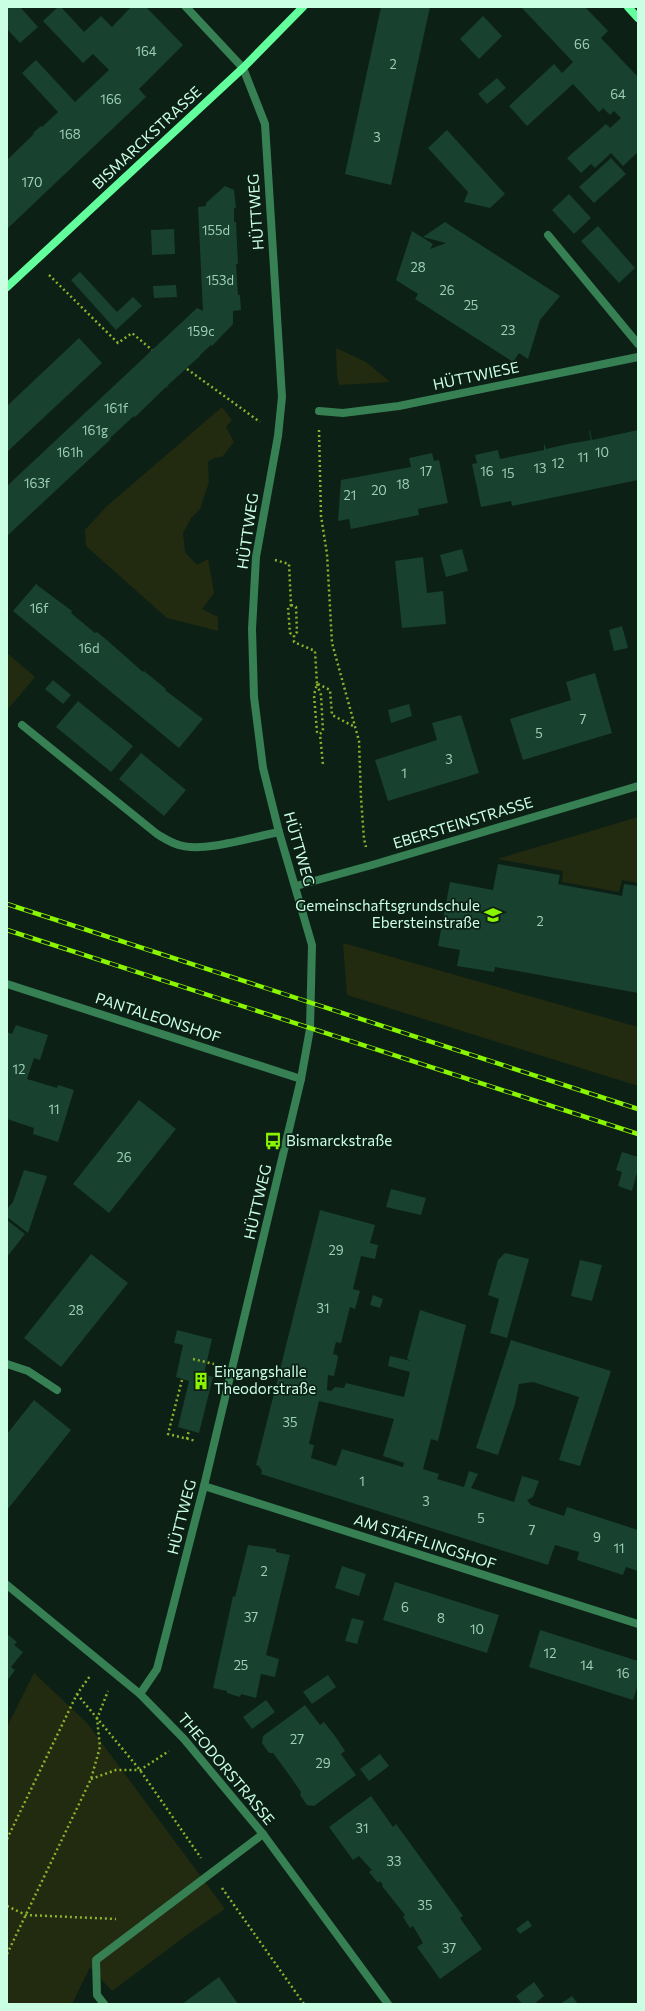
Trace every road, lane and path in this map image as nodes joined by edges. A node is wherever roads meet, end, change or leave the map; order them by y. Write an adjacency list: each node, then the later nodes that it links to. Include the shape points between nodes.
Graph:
1 (186, 7): 3 (street)
2 (303, 7): 3 (main road, BISMARCKSTRASSE)
3 (243, 68): 5 (main road, BISMARCKSTRASSE); 12 (street, HÜTTWEG, via 265,124 282,397)
4 (548, 235): 7 (street)
5 (35, 261): 6 (main road, BISMARCKSTRASSE); 8 (path, via 118,343 132,333)
6 (7, 287)
7 (638, 344)
8 (152, 350)
9 (638, 357): 11 (street, HÜTTWIESE, via 399,406 343,413)
10 (187, 369): 12 (path)
11 (319, 411): 18 (path, via 321,516 327,554 332,643)
12 (278, 436): 13 (street, HÜTTWEG)
13 (256, 557): 14 (path, via 289,564); 22 (street, HÜTTWEG, via 252,629 254,697 263,768)
14 (291, 605): 15 (path, via 288,607 290,633); 15 (path, via 296,607 298,632)
15 (294, 635): 16 (path, via 294,642 315,651)
16 (317, 684): 18 (path, via 330,690 332,715); 19 (path, via 322,702 323,731); 19 (path, via 314,696 317,732)
17 (22, 725): 22 (street, via 170,842 180,846 205,847)
18 (355, 727): 23 (path, via 360,748 364,839)
19 (320, 734): 20 (path)
20 (323, 765)
21 (638, 786): 23 (street, EBERSTEINSTRASSE)
22 (279, 832): 24 (street, HÜTTWEG)
23 (372, 865): 24 (street, EBERSTEINSTRASSE)
24 (296, 886): 26 (street, HÜTTWEG, via 312,945 310,1029)
25 (7, 984): 26 (street, PANTALEONSHOF)
26 (301, 1079): 31 (street, HÜTTWEG)
27 (7, 1364): 29 (street, via 28,1371)
28 (182, 1380): 30 (path, via 168,1434 187,1439)
29 (57, 1390)
30 (189, 1430)
31 (204, 1486): 33 (street, AM STÄFFLINGSHOF); 37 (street, HÜTTWEG, via 157,1669)
32 (7, 1585): 34 (street, THEODORSTRASSE)
33 (638, 1624)
34 (101, 1661): 35 (street, THEODORSTRASSE); 36 (path)
35 (115, 1673): 37 (street, THEODORSTRASSE); 38 (path)
36 (77, 1694): 38 (path); 43 (path)
37 (140, 1694): 39 (street, THEODORSTRASSE)
38 (97, 1719): 40 (path); 41 (path, via 100,1748)
39 (184, 1739): 40 (path); 42 (street, THEODORSTRASSE)
40 (140, 1770): 41 (path, via 116,1770); 44 (path)
41 (91, 1779): 46 (path)
42 (262, 1834): 44 (street); 51 (street, THEODORSTRASSE)
43 (7, 1839)
44 (212, 1874): 47 (street); 50 (path)
45 (7, 1906): 46 (path)
46 (26, 1915): 47 (path); 48 (path)
47 (147, 1921): 49 (street, via 96,1960 97,1995)
48 (7, 1954)
49 (104, 2004)
50 (304, 2004)
51 (388, 2004)

